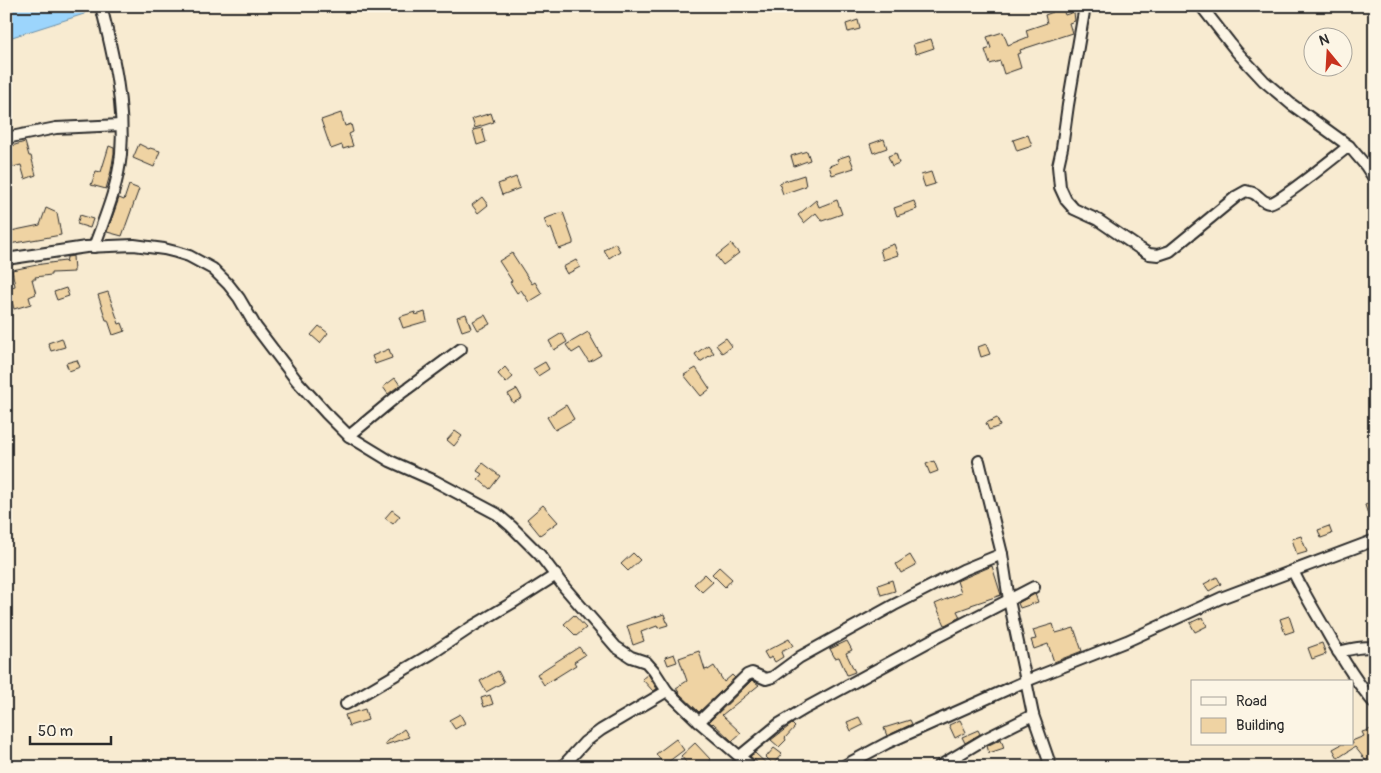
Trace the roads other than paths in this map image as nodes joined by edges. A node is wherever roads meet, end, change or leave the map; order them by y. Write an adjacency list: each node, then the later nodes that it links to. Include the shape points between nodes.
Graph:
1 (101, 6): 4 (street, via 116,76)
2 (1086, 6): 6 (street, via 1058,166 1060,187 1074,209 1098,220 1149,254 1170,251 1246,191 1255,193 1266,203 1273,203)
3 (1201, 6): 6 (street, via 1264,81)
4 (121, 125): 5 (street, via 56,128); 8 (street, via 121,154 116,180)
5 (6, 138)
6 (1349, 146): 7 (street)
7 (1375, 180)
8 (94, 246): 9 (street); 11 (street, via 164,248 213,268 239,298 297,382)
9 (6, 259)
10 (461, 349): 11 (street)
11 (349, 436): 16 (street, via 390,461 498,514)
12 (979, 461): 14 (street)
13 (1375, 540): 15 (street)
14 (1002, 554): 18 (street); 26 (street, via 894,605 800,657 773,676 766,679 752,673 746,675)
15 (1293, 571): 20 (street); 21 (street)
16 (556, 575): 22 (street, via 616,647 646,662); 23 (street)
17 (1034, 587): 18 (street)
18 (1009, 600): 21 (street); 27 (street, via 799,712)
19 (1375, 648): 20 (street, via 1367,646)
20 (1338, 652): 24 (street)
21 (1026, 681): 25 (street); 30 (street, via 887,743)
22 (667, 690): 26 (street); 28 (street, via 601,730)
23 (346, 704)
24 (1375, 704)
25 (1033, 715): 31 (street); 32 (street)
26 (699, 722): 27 (street)
27 (740, 756): 29 (street)
28 (562, 767)
29 (752, 767)
30 (842, 767)
31 (938, 767)
32 (1051, 767)

